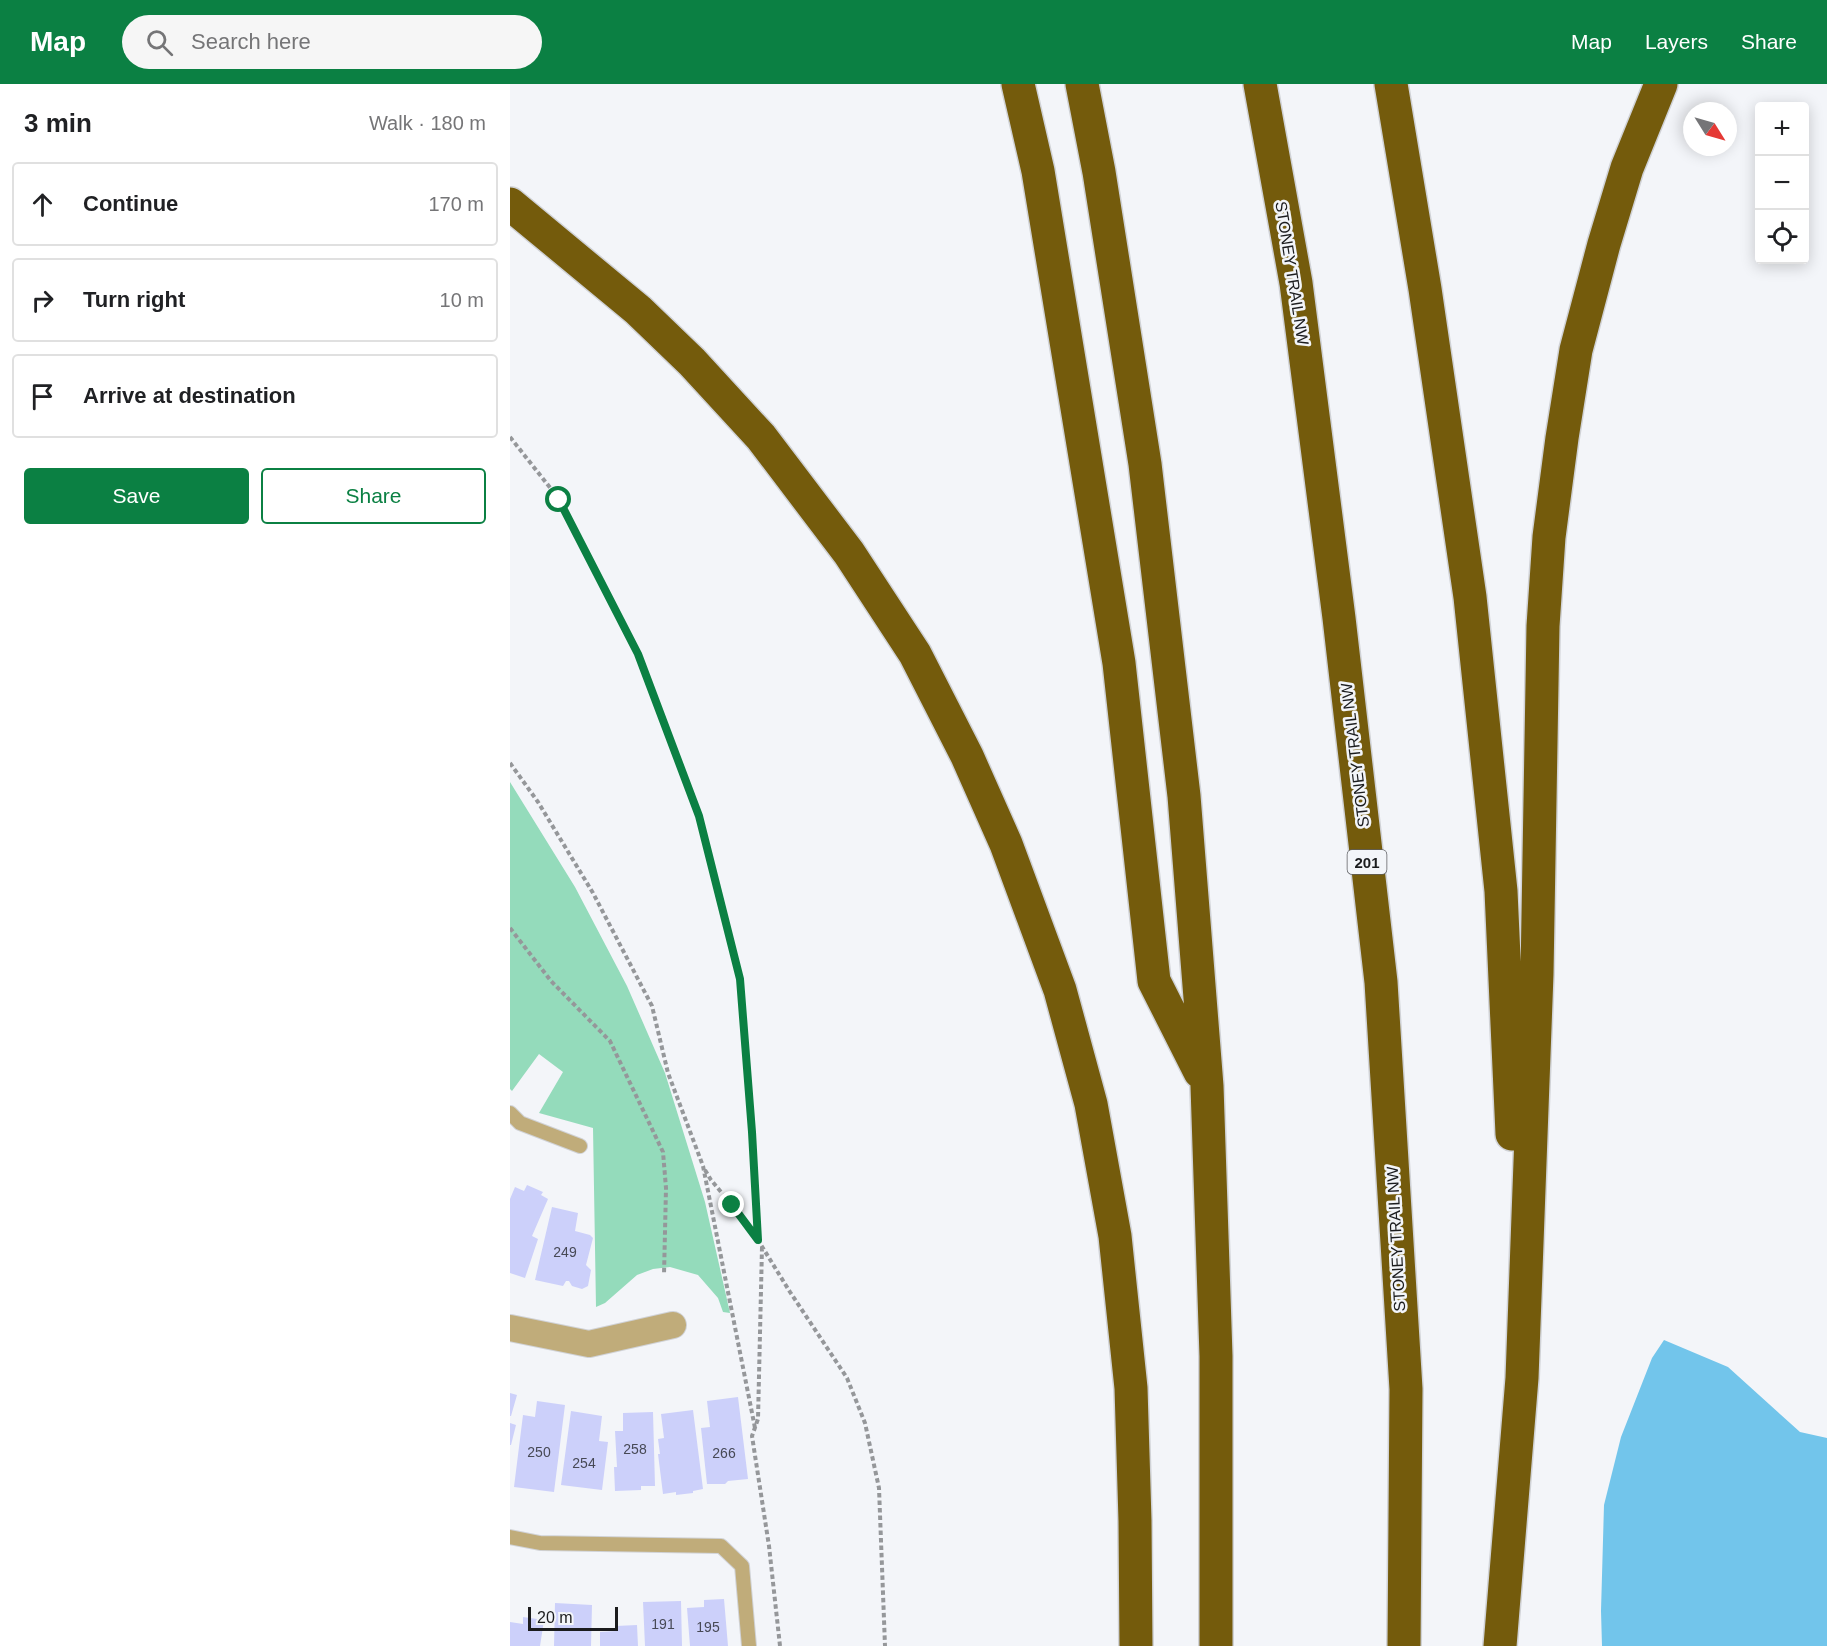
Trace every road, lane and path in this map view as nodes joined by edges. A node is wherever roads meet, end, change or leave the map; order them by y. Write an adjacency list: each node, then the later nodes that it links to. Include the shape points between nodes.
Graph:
1 (1018, 84): 10 (highway, via 1038,171 1119,663 1154,981)
2 (1082, 84): 10 (highway, via 1146,476 1184,796)
3 (1260, 84): 27 (highway, STONEY TRAIL NW / 201, via 1296,283 1381,982 1406,1389)
4 (1391, 84): 19 (highway, via 1470,597 1501,891)
5 (1661, 84): 19 (highway, via 1627,168 1576,350 1549,537)
6 (510, 204): 25 (highway, via 638,310 761,437 849,553 915,654 1006,844 1060,990 1092,1104 1115,1236 1131,1388)
7 (510, 437): 14 (path, via 559,500 632,644 699,816 740,979)
8 (510, 763): 13 (path, via 593,893 652,1006 668,1073)
9 (510, 928): 16 (path, via 551,981 610,1041 663,1152)
10 (1207, 1086): 26 (highway, via 1216,1356)
11 (510, 1113): 12 (lane, via 520,1123)
12 (580, 1146)
13 (703, 1166): 14 (path); 20 (path)
14 (758, 1240): 15 (path)
15 (762, 1246): 20 (path); 24 (path, via 847,1378 865,1423 879,1488)
16 (664, 1275)
17 (673, 1325): 18 (street, via 589,1344)
18 (510, 1328)
19 (1522, 1378): 28 (highway)
20 (755, 1428): 23 (path, via 752,1436)
21 (510, 1538): 22 (lane, via 540,1543 721,1546 742,1566)
22 (749, 1646)
23 (780, 1646)
24 (885, 1646)
25 (1136, 1646)
26 (1216, 1646)
27 (1404, 1646)
28 (1500, 1646)

